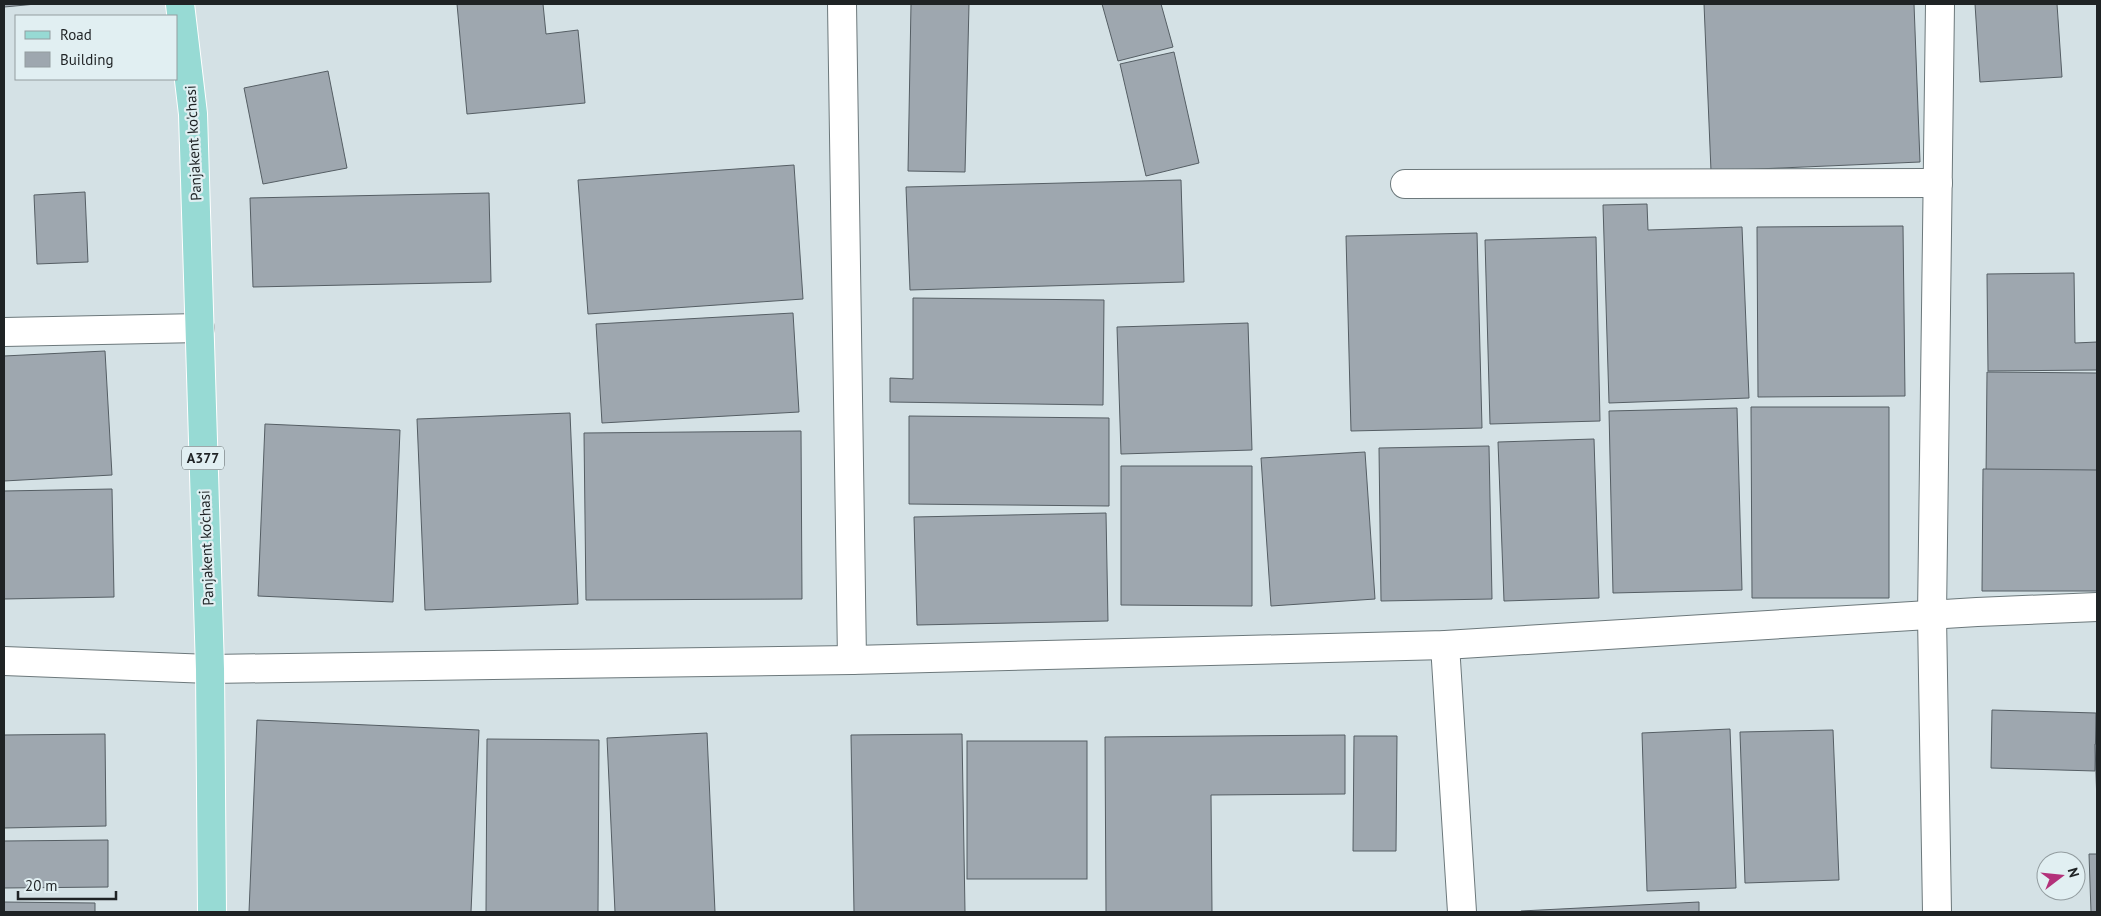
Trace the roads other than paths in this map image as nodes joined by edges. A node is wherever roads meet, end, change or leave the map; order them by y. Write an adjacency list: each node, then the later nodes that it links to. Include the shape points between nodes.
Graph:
1 (180, 4): 6 (main road, Panjakent ko'chasi / A377, via 193,114)
2 (842, 4): 11 (street)
3 (1940, 4): 4 (street)
4 (1938, 183): 5 (street); 9 (street)
5 (1406, 184)
6 (200, 328): 7 (street); 13 (main road, Panjakent ko'chasi / A377)
7 (4, 332)
8 (2097, 607): 9 (street)
9 (1932, 616): 10 (street); 16 (street)
10 (1445, 645): 11 (street); 15 (street)
11 (852, 660): 13 (street)
12 (4, 661): 13 (street)
13 (210, 669): 14 (main road, Panjakent ko'chasi / A377)
14 (212, 912)
15 (1462, 912)
16 (1937, 912)

